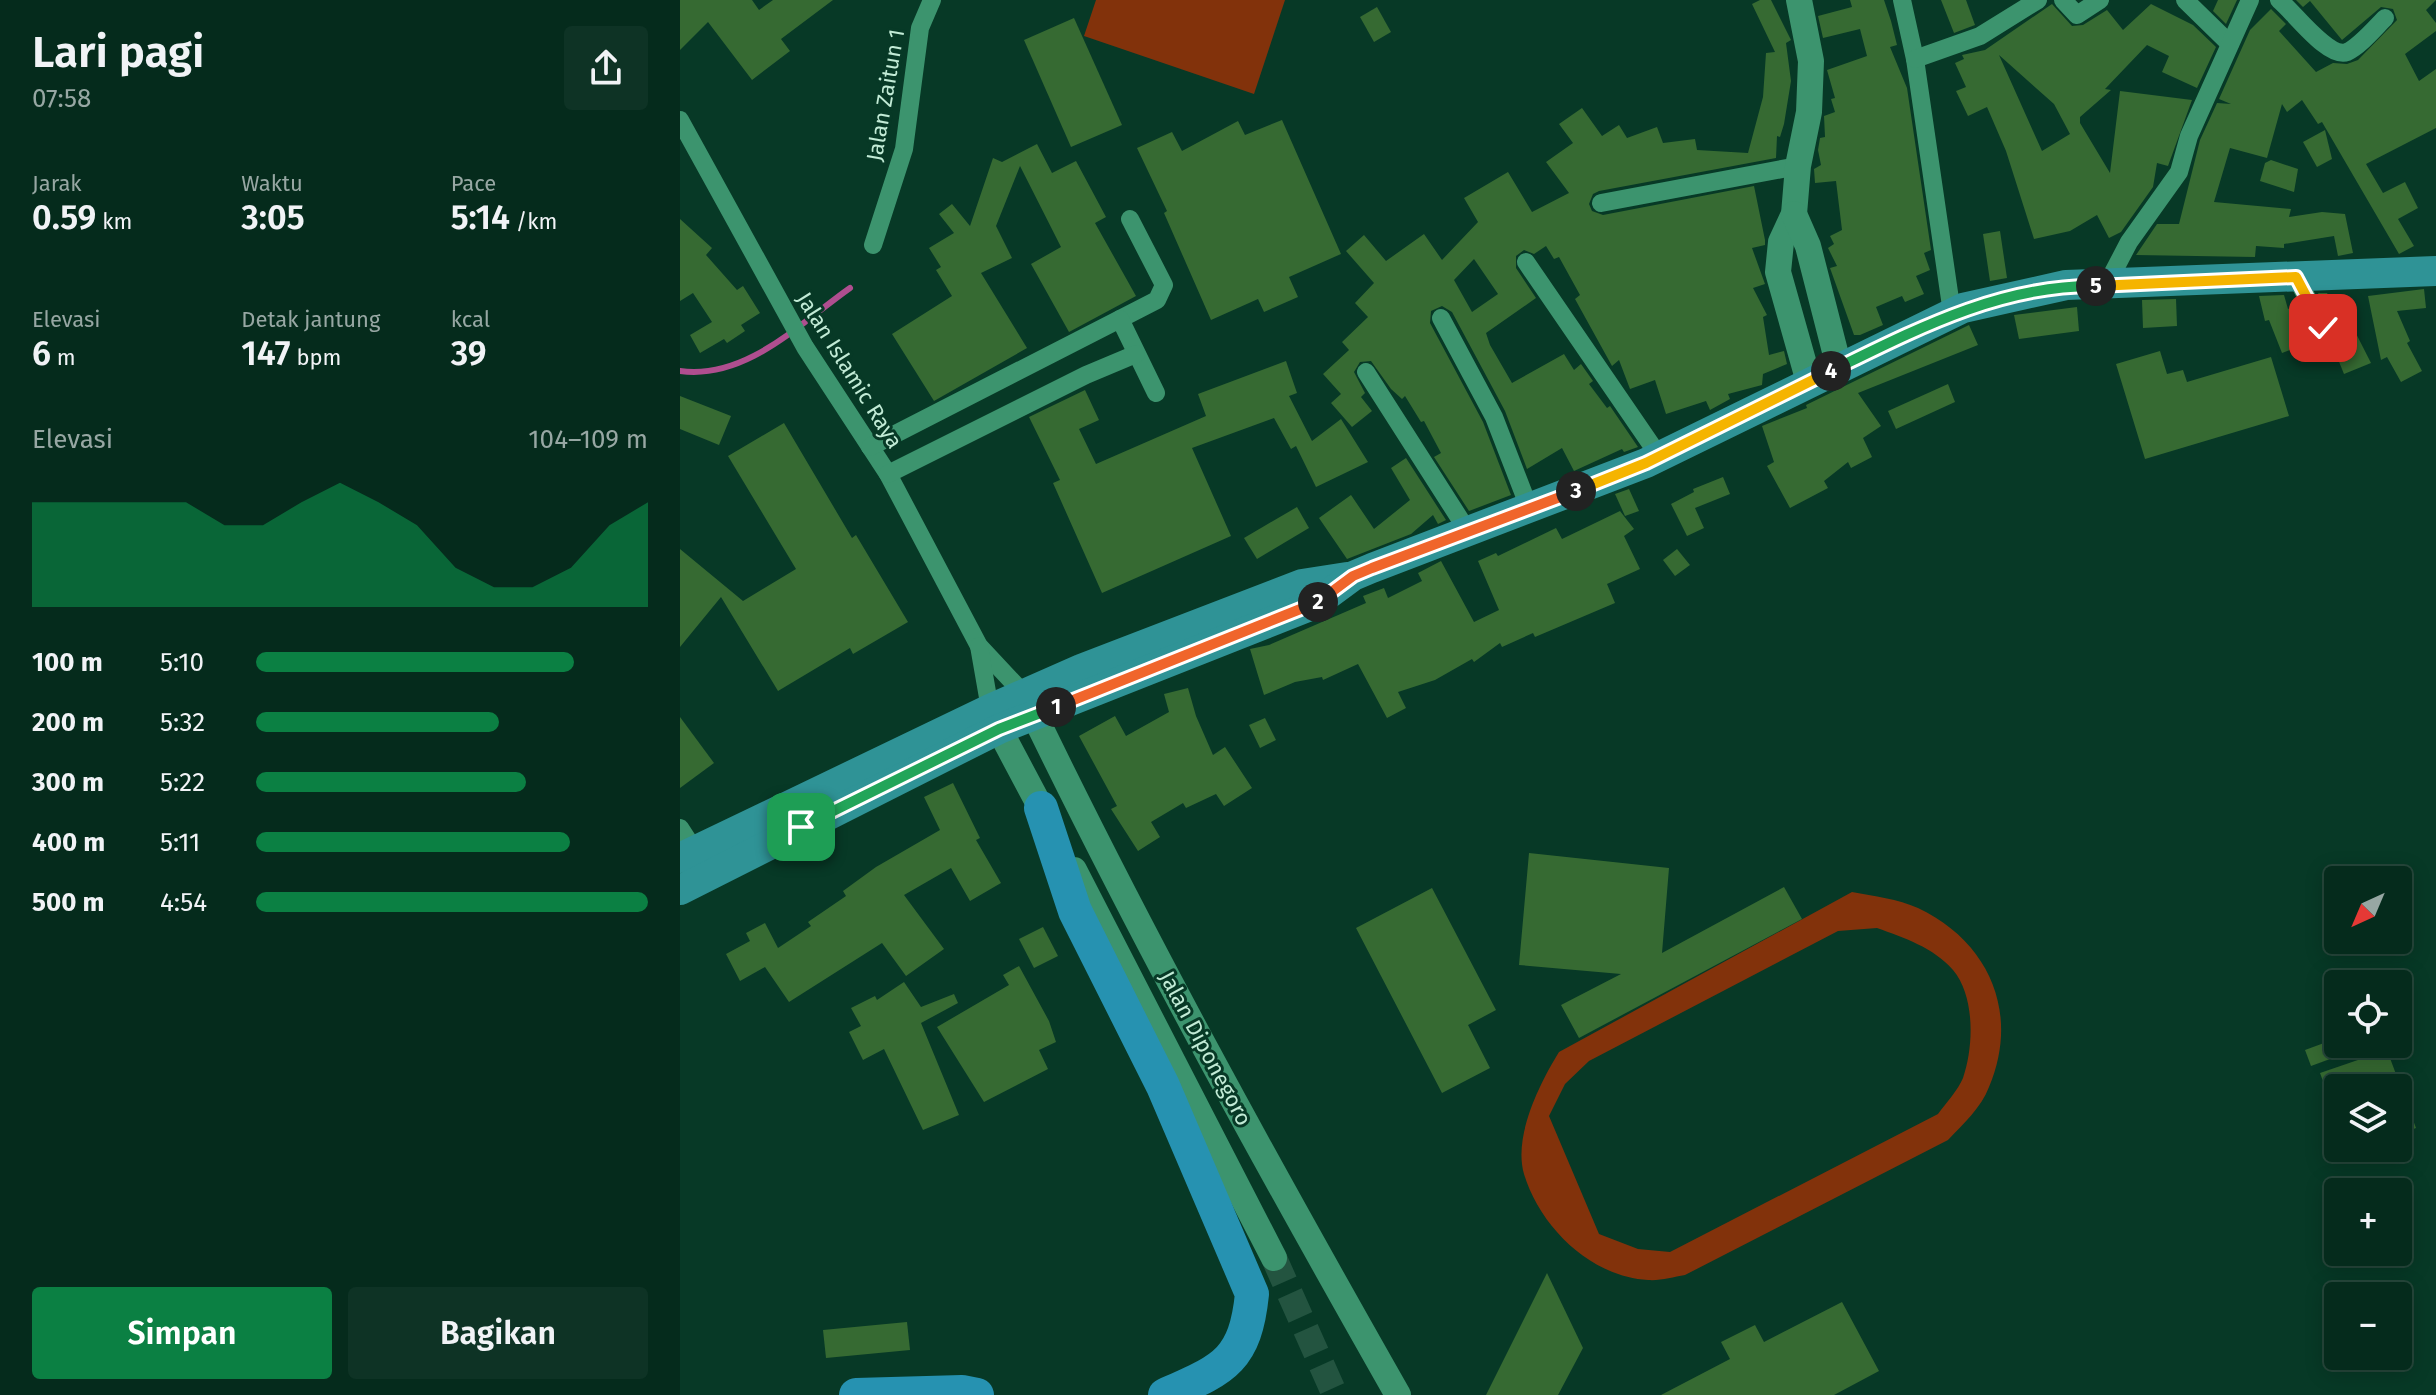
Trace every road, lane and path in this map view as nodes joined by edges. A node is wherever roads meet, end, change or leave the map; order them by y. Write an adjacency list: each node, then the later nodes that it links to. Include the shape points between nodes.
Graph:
1 (932, 0): 18 (street, Jalan Zaitun 1, via 920,28 904,149)
2 (1799, 0): 14 (street, via 1811,61 1809,112)
3 (1902, 0): 12 (street)
4 (2038, 0): 12 (street, via 1980,36)
5 (2063, 0): 6 (street, via 2077,15)
6 (2100, 0)
7 (2185, 0): 11 (street)
8 (2250, 0): 11 (street)
9 (2279, 0): 10 (street, via 2324,47 2340,52 2348,51)
10 (2385, 18)
11 (2230, 44): 22 (street, via 2189,136 2179,172)
12 (1915, 59): 23 (street)
13 (680, 120): 32 (street, Jalan Islamic Raya, via 805,347)
14 (1798, 166): 15 (street); 16 (street)
15 (1601, 203)
16 (1794, 214): 28 (street, via 1808,246); 30 (street, via 1781,242 1778,272)
17 (1130, 219): 25 (street, via 1164,285 1157,300)
18 (873, 245)
19 (1526, 262): 33 (street)
20 (2436, 271): 21 (main road)
21 (2296, 277): 22 (main road); 26 (street)
22 (2106, 286): 23 (main road, via 2066,285)
23 (1952, 313): 28 (main road)
24 (1441, 318): 35 (street, via 1485,398)
25 (1120, 319): 27 (street); 32 (street)
26 (2323, 328)
27 (1136, 354): 31 (street); 34 (street)
28 (1839, 367): 30 (main road)
29 (1366, 372): 36 (street)
30 (1809, 382): 33 (main road)
31 (1156, 393)
32 (870, 447): 34 (street, Jalan Islamic Raya)
33 (1659, 456): 35 (main road)
34 (888, 474): 37 (street, Jalan Islamic Raya)
35 (1530, 510): 36 (main road)
36 (1467, 530): 38 (main road, via 1353,576 1302,584 1196,637)
37 (979, 646): 38 (street, Jalan Islamic Raya); 39 (street, Jalan Islamic Raya)
38 (1030, 706): 39 (main road); 46 (street, Jalan Diponegoro, via 1235,1105)
39 (994, 719): 40 (street, Jalan Diponegoro); 41 (main road)
40 (1041, 808): 42 (street, Jalan Diponegoro); 45 (highway, via 1075,911 1163,1086 1252,1294 1238,1352)
41 (687, 867)
42 (1274, 1258)
43 (856, 1395): 44 (highway)
44 (977, 1395)
45 (1165, 1395)
46 (1398, 1395)

